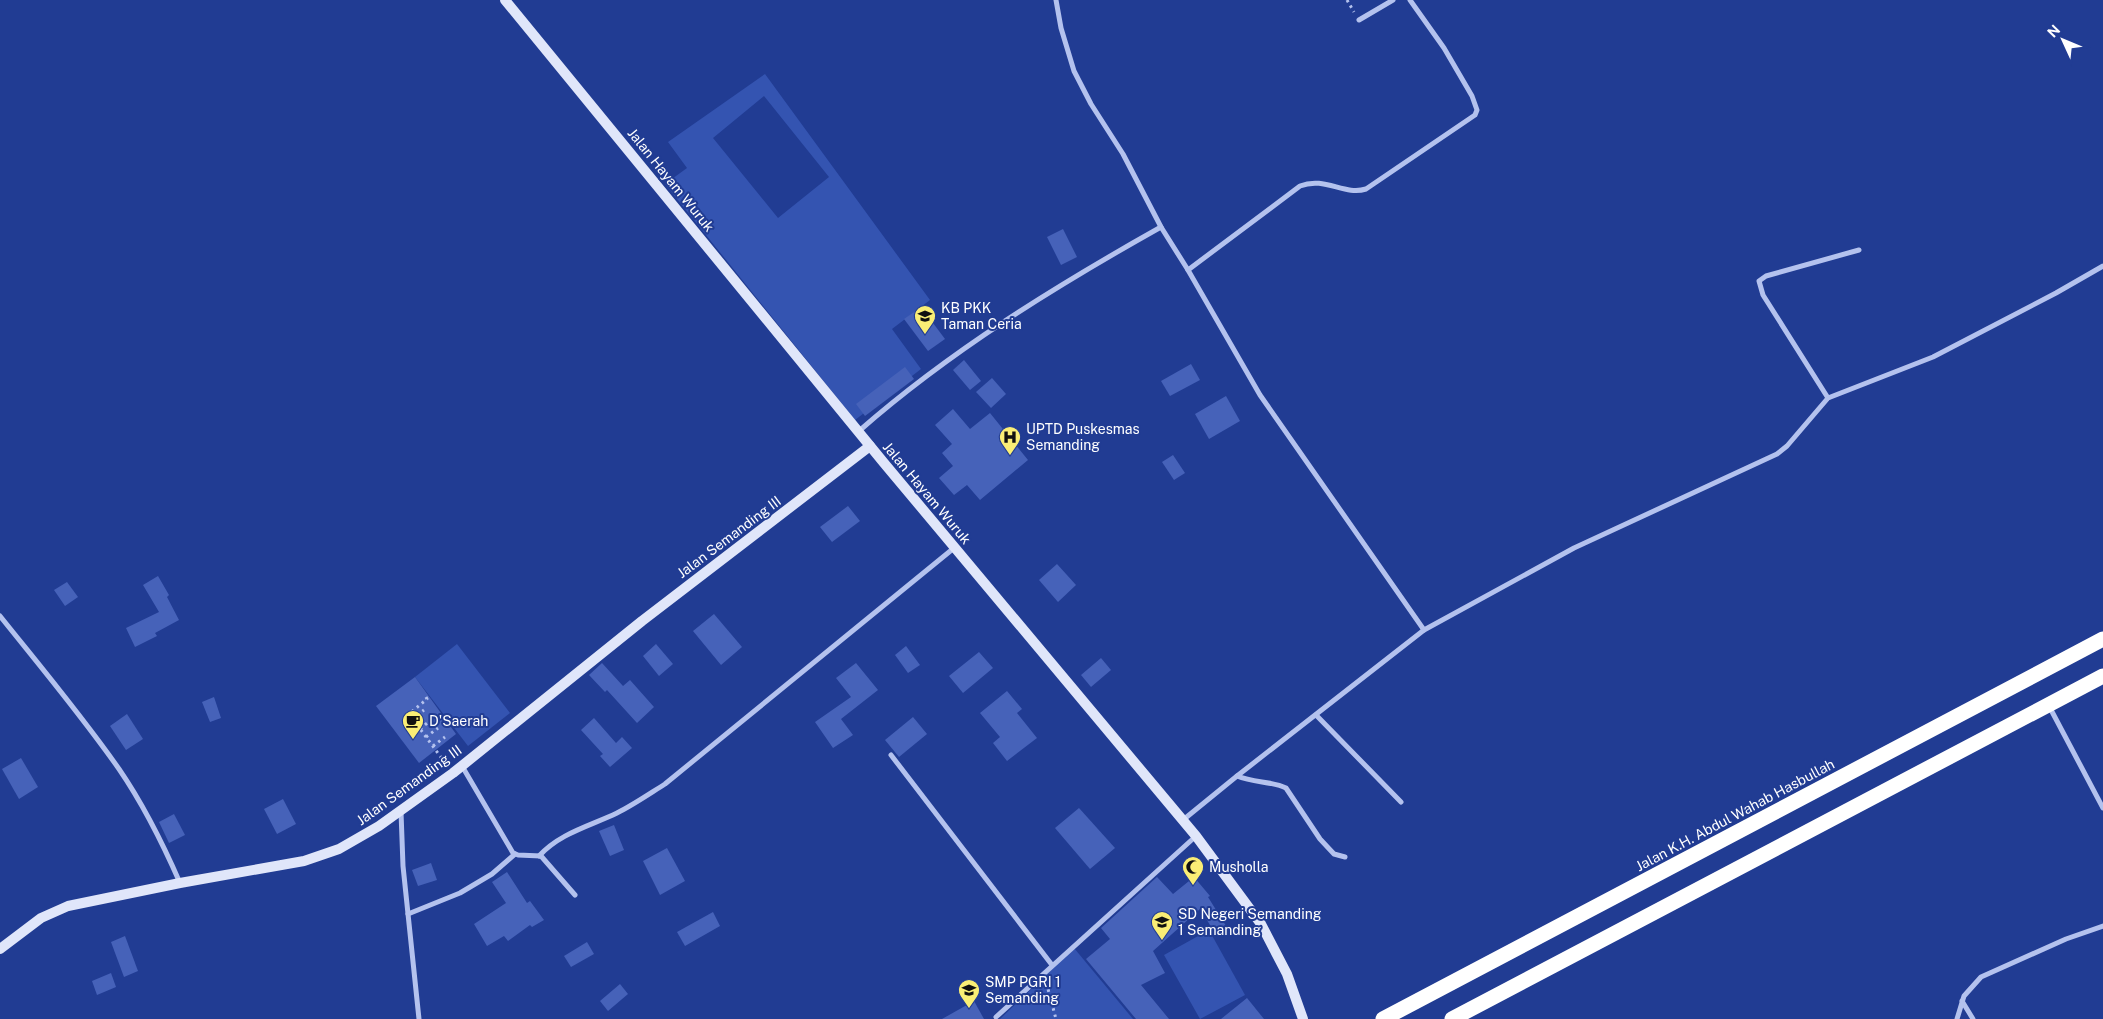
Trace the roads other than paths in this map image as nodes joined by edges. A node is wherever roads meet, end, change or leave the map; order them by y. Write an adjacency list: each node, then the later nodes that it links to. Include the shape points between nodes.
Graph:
1 (506, 0): 11 (main road, Jalan Hayam Wuruk)
2 (1056, 0): 6 (street, via 1074,71)
3 (1393, 0): 5 (street)
4 (1410, 0): 9 (street, via 1444,48 1472,96 1477,110 1475,115 1366,189 1358,192 1321,182 1300,186)
5 (1359, 20)
6 (1161, 227): 9 (street); 11 (street, via 1076,275 1003,324 939,368)
7 (1859, 250): 10 (street, via 1766,276 1759,281 1763,294)
8 (2103, 266): 10 (street, via 1933,357)
9 (1188, 270): 15 (street, via 1260,395)
10 (1828, 398): 15 (street, via 1777,454 1574,548)
11 (859, 430): 12 (main road, Jalan Hayam Wuruk)
12 (870, 446): 13 (main road, Jalan Hayam Wuruk); 21 (main road, Jalan Semanding III, via 642,621)
13 (955, 547): 26 (main road, Jalan Hayam Wuruk); 29 (street, via 665,784 617,812 583,826 547,847)
14 (0, 616): 31 (street, via 120,770 158,835)
15 (1424, 630): 19 (street)
16 (2103, 639): 41 (highway, Jalan K.H. Abdul Wahab Hasbullah)
17 (2103, 676): 18 (highway)
18 (2049, 705): 24 (street); 42 (highway)
19 (1316, 715): 22 (street); 23 (street)
20 (891, 755): 36 (street)
21 (462, 765): 25 (main road, Jalan Semanding III); 28 (street)
22 (1237, 776): 26 (street); 30 (street, via 1286,788 1320,839 1334,854)
23 (1401, 802)
24 (2103, 808)
25 (401, 812): 31 (main road, Jalan Semanding III, via 339,849 304,861); 33 (street)
26 (1183, 820): 27 (main road, Jalan Hayam Wuruk)
27 (1196, 836): 36 (street); 40 (main road, Jalan Hayam Wuruk, via 1260,924 1287,974)
28 (515, 854): 29 (street); 33 (street, via 492,874 460,893)
29 (539, 856): 32 (street)
30 (1345, 857)
31 (180, 883): 35 (main road, Jalan Semanding III, via 68,906 41,918)
32 (575, 895)
33 (408, 914): 39 (street)
34 (2103, 926): 37 (street, via 1981,977)
35 (0, 949)
36 (1052, 965): 38 (street)
37 (1962, 1001): 43 (street); 44 (street)
38 (996, 1017)
39 (419, 1019)
40 (1303, 1019)
41 (1383, 1019)
42 (1452, 1019)
43 (1957, 1019)
44 (1973, 1019)

